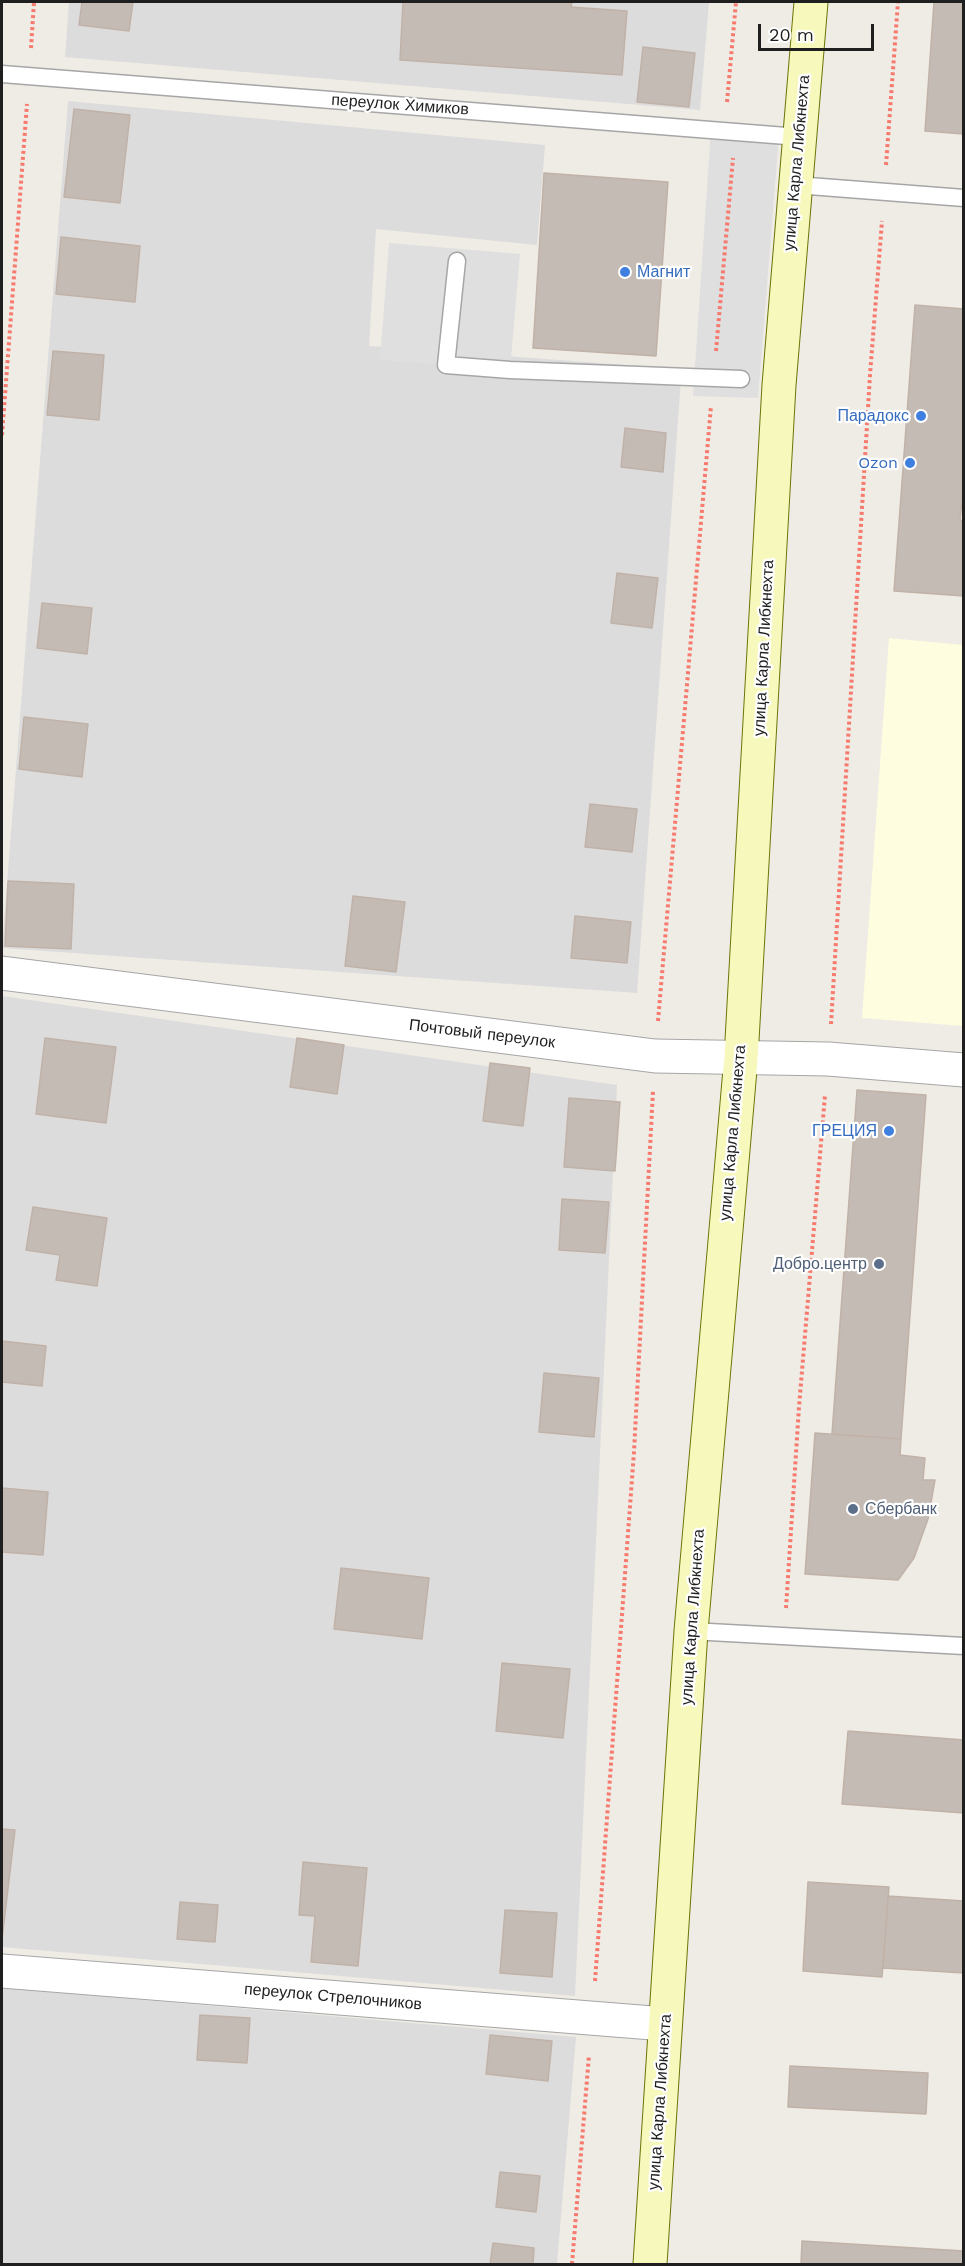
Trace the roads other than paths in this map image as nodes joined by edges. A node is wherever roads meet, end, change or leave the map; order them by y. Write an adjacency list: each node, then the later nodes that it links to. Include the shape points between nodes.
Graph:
1 (811, 2): 3 (street, улица Карла Либкнехта)
2 (2, 74): 3 (lane, переулок Химиков)
3 (799, 137): 4 (street, улица Карла Либкнехта)
4 (796, 185): 5 (lane); 9 (street, улица Карла Либкнехта, via 779,385)
5 (963, 198)
6 (457, 261): 7 (lane, via 446,365)
7 (741, 379)
8 (2, 973): 9 (street, Почтовый переулок, via 655,1056)
9 (741, 1058): 10 (street, Почтовый переулок, via 828,1059); 11 (street, улица Карла Либкнехта)
10 (963, 1070)
11 (691, 1632): 12 (lane); 14 (street, улица Карла Либкнехта)
12 (963, 1646)
13 (2, 1971): 14 (street, переулок Стрелочников)
14 (665, 2024): 15 (street, улица Карла Либкнехта)
15 (650, 2265)

